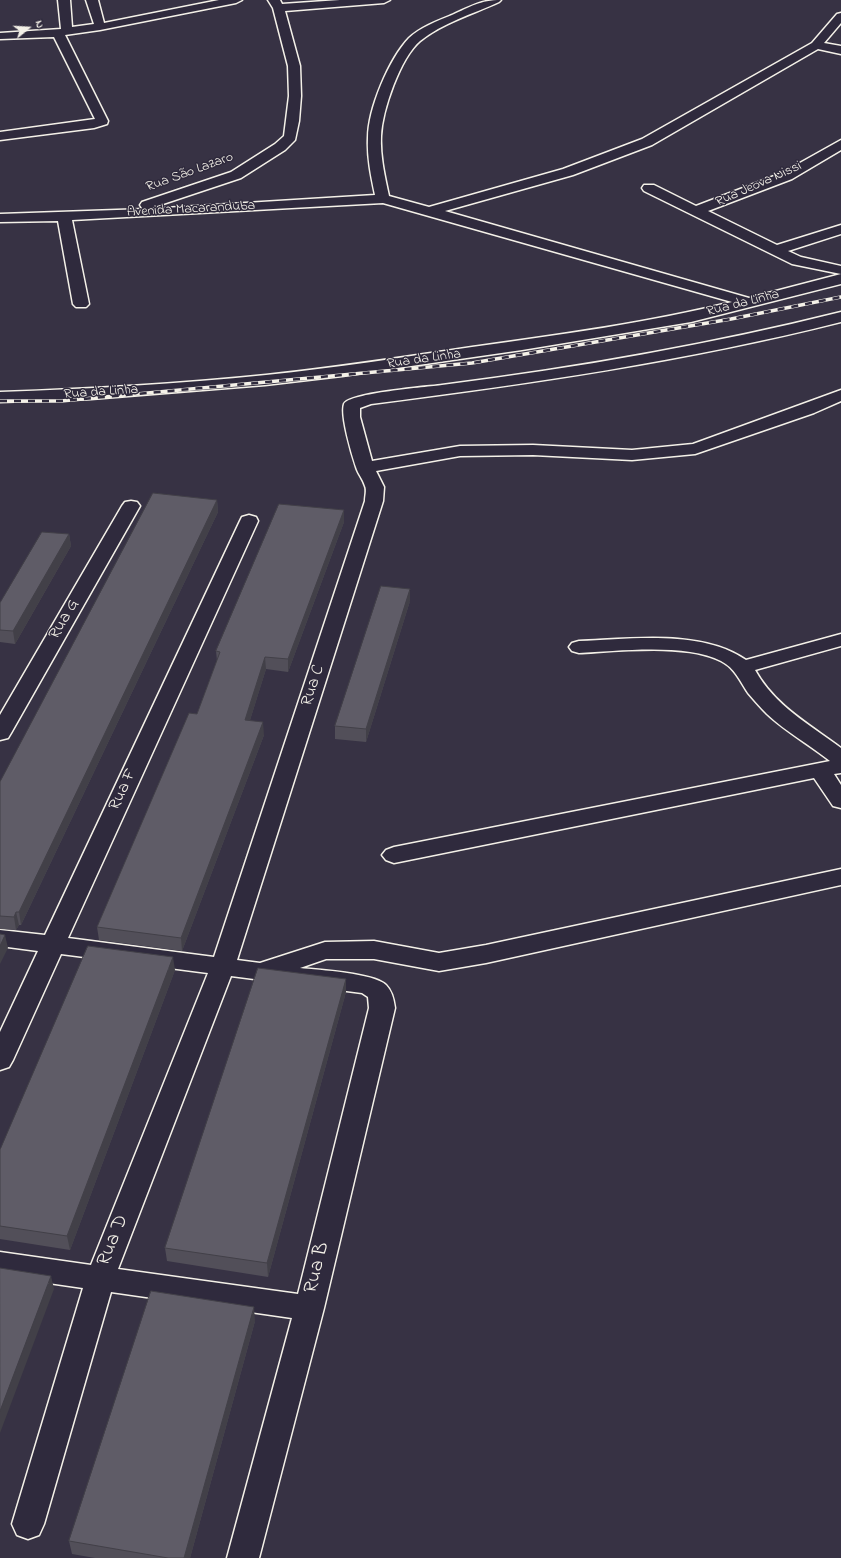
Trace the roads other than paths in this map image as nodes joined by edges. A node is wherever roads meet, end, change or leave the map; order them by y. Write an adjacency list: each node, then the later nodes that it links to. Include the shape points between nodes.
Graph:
1 (64, 0): 10 (street)
2 (92, 0): 9 (street)
3 (236, 0): 6 (street)
4 (384, 0): 7 (street)
5 (495, 0): 17 (street, via 420,34 394,66 374,137)
6 (197, 4): 9 (street)
7 (277, 4): 20 (street, Rua São Lazaro, via 294,66 294,120 290,137 280,147 236,175)
8 (841, 16): 12 (street)
9 (100, 28): 10 (street)
10 (62, 32): 11 (street); 14 (street, via 102,119 101,122)
11 (0, 36)
12 (816, 45): 13 (street); 18 (street, via 647,142 568,172)
13 (841, 50)
14 (0, 136)
15 (841, 144): 19 (street, Rua Jeova Nissi, via 786,176)
16 (648, 188): 19 (street)
17 (382, 199): 18 (street, Avenida Macaranduba); 20 (street, Avenida Macaranduba)
18 (430, 212): 27 (street, Avenida Macaranduba)
19 (696, 212): 24 (street)
20 (118, 215): 21 (street, Avenida Macaranduba)
21 (64, 216): 22 (street, Avenida Macaranduba); 28 (street)
22 (0, 218)
23 (841, 229): 24 (street)
24 (774, 251): 25 (street, via 803,263)
25 (841, 270)
26 (841, 279): 27 (street, Rua da Linha)
27 (749, 302): 31 (street, Rua da Linha, via 691,316 522,345 342,371 91,394)
28 (81, 304)
29 (841, 317): 32 (street, Rua C, via 705,349 527,379 368,399 352,405 351,413)
30 (841, 395): 32 (street, via 695,449 632,455 532,450 460,451)
31 (0, 397)
32 (366, 468): 46 (street, Rua C, via 375,487 374,500)
33 (131, 506): 38 (street, Rua G)
34 (249, 521): 45 (street, Rua F)
35 (841, 640): 37 (street)
36 (579, 647): 37 (street, via 668,645 708,648 730,658)
37 (742, 667): 39 (street, via 758,693 775,711)
38 (0, 733)
39 (841, 759)
40 (830, 769): 41 (street); 42 (street)
41 (841, 801)
42 (394, 854)
43 (841, 877): 47 (street, via 439,962 374,950 326,951)
44 (0, 938): 45 (street)
45 (52, 944): 46 (street); 48 (street, Rua F)
46 (223, 966): 47 (street); 50 (street, Rua D)
47 (262, 971): 51 (street, Rua B, via 366,985 376,988 382,997 382,1008)
48 (0, 1060)
49 (0, 1264): 50 (street)
50 (100, 1278): 51 (street); 52 (street, Rua D)
51 (309, 1308): 53 (street, Rua B)
52 (28, 1524)
53 (243, 1558)

